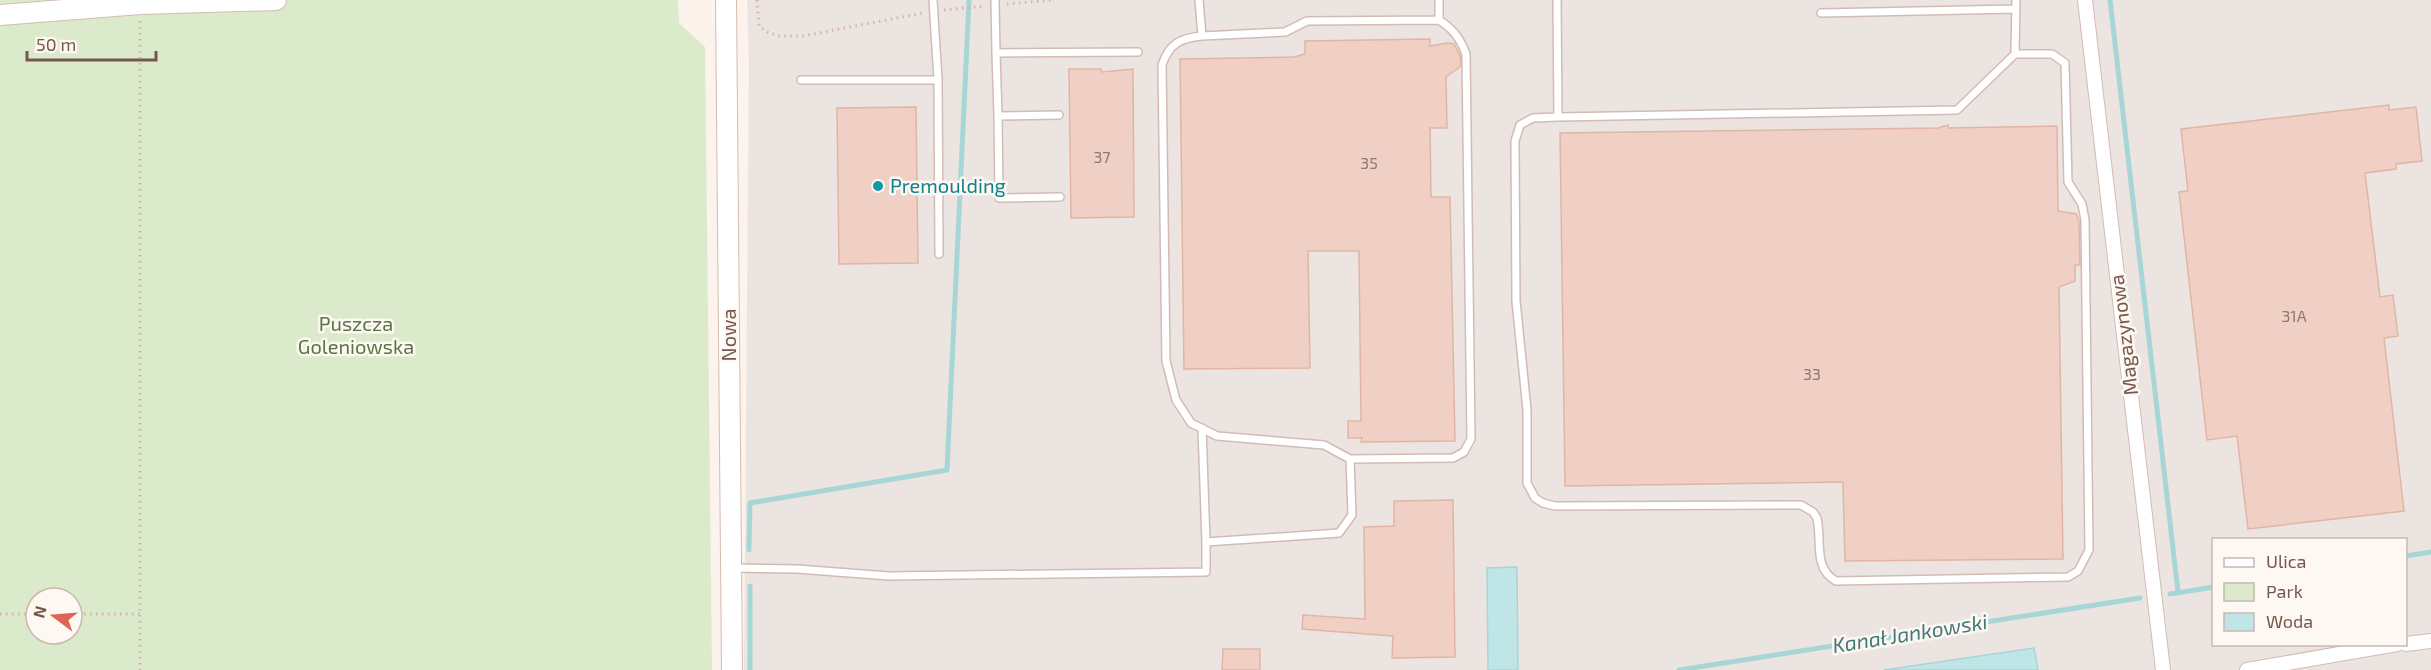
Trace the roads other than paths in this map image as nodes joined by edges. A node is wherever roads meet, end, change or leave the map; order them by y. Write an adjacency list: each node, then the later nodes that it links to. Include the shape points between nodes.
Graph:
1 (276, 0): 12 (street, via 140,4)
2 (726, 0): 28 (street, Nowa)
3 (933, 0): 19 (lane)
4 (1199, 0): 14 (lane)
5 (1438, 0): 13 (lane)
6 (1557, 0): 22 (lane)
7 (2016, 0): 10 (lane)
8 (2085, 0): 33 (street, Magazynowa)
9 (995, 3): 16 (lane)
10 (2016, 9): 11 (lane); 17 (lane)
11 (1821, 13)
12 (0, 15)
13 (1439, 20): 14 (lane, via 1307,21 1285,32); 26 (lane, via 1450,26 1466,54 1471,439 1464,452 1453,458)
14 (1202, 36): 25 (lane, via 1175,42 1162,65 1166,361 1176,400 1191,423)
15 (1138, 52): 16 (lane)
16 (996, 53): 21 (lane)
17 (2015, 54): 22 (lane, via 1958,110); 22 (lane, via 2052,54 2065,63 2068,182 2082,204 2085,220 2089,550 2078,571 2068,577 1836,581 1824,572 1820,562 1817,518 1802,505 1555,506 1535,498 1527,483 1527,410 1516,301 1515,141 1520,125 1533,118)
18 (801, 80): 19 (lane)
19 (938, 80): 24 (lane)
20 (1059, 115): 21 (lane)
21 (998, 116): 23 (lane, via 999,198)
22 (1558, 117)
23 (1060, 197)
24 (939, 254)
25 (1202, 428): 26 (lane, via 1216,436 1324,445); 27 (lane)
26 (1350, 459): 27 (lane, via 1352,515 1339,533)
27 (1206, 542): 28 (lane, via 1206,572 889,576)
28 (731, 568): 32 (street, Nowa)
29 (2431, 641): 30 (street)
30 (2407, 644)
31 (2391, 646): 34 (street)
32 (732, 670)
33 (2163, 670)
34 (2247, 670)

